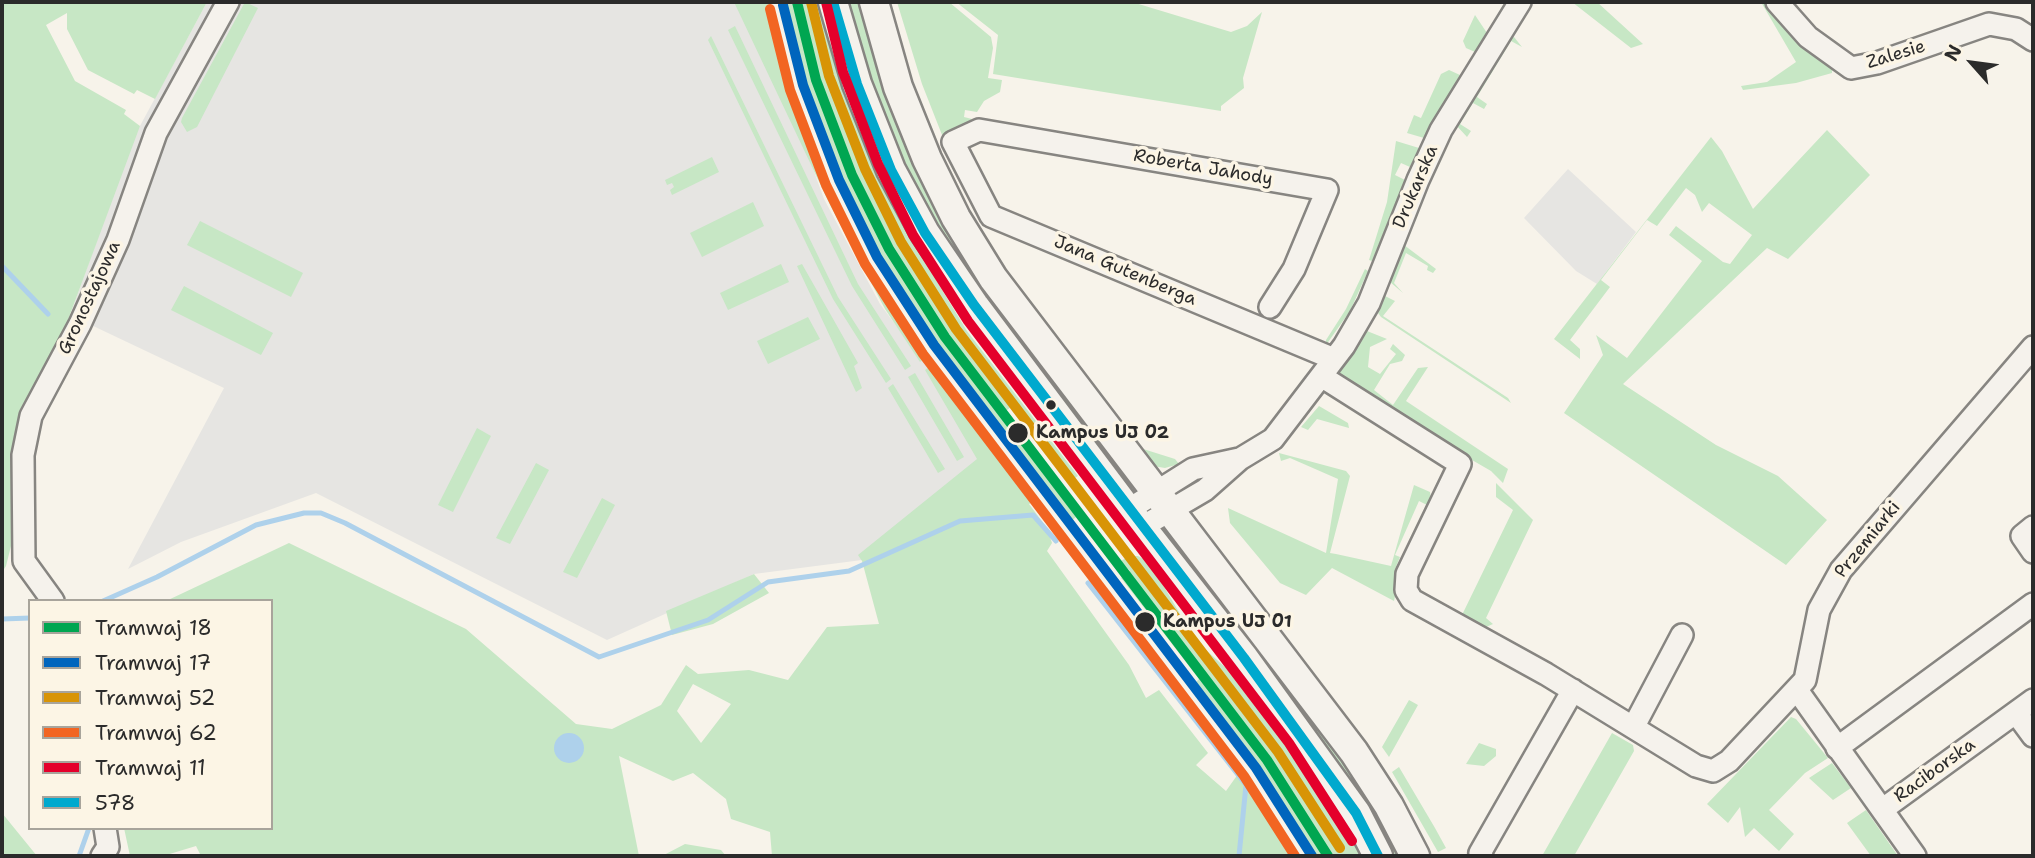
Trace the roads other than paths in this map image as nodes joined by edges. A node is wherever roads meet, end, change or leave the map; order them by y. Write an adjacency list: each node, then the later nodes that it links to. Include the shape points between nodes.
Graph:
1 (228, 2): 16 (street, Gronostajowa, via 156,133 118,240 31,416 23,455 24,561)
2 (833, 2): 13 (main road, via 866,109 891,170 925,233)
3 (874, 2): 12 (main road, via 898,87 956,218 993,278)
4 (1520, 2): 10 (street, Drukarska, via 1441,130 1369,303)
5 (1777, 2): 6 (street, Zalesie, via 1808,37 1851,68 1989,24 2016,29)
6 (2033, 40)
7 (953, 142): 8 (street, Roberta Jahody, via 979,130 1327,190 1294,269); 10 (street, Jana Gutenberga, via 991,216)
8 (1270, 307)
9 (2033, 347): 20 (street, Przemiarki, via 1841,570 1819,610 1805,680)
10 (1334, 359): 11 (street, Drukarska)
11 (1321, 376): 12 (street, Drukarska, via 1277,436 1240,459 1205,490); 19 (street, Przemiarki, via 1460,464 1405,580 1412,600)
12 (1162, 501): 13 (street, Drukarska); 30 (main road, via 1354,752)
13 (1135, 518): 29 (main road, via 1348,802)
14 (2033, 527): 15 (street, via 2022,536)
15 (2033, 552)
16 (51, 599)
17 (2033, 604): 25 (street)
18 (1682, 635): 23 (street)
19 (1573, 690): 23 (street, Przemiarki); 31 (street)
20 (1797, 690): 23 (street, Przemiarki, via 1729,761 1713,771 1696,766); 25 (street)
21 (2033, 700): 22 (street, Raciborska)
22 (2016, 712): 24 (street); 26 (street, Raciborska)
23 (1634, 726)
24 (2033, 736)
25 (1837, 748): 26 (street)
26 (1882, 809): 32 (street, Raciborska)
27 (105, 830): 28 (street, via 108,847)
28 (103, 856)
29 (1378, 856)
30 (1415, 856)
31 (1482, 856)
32 (1915, 856)

